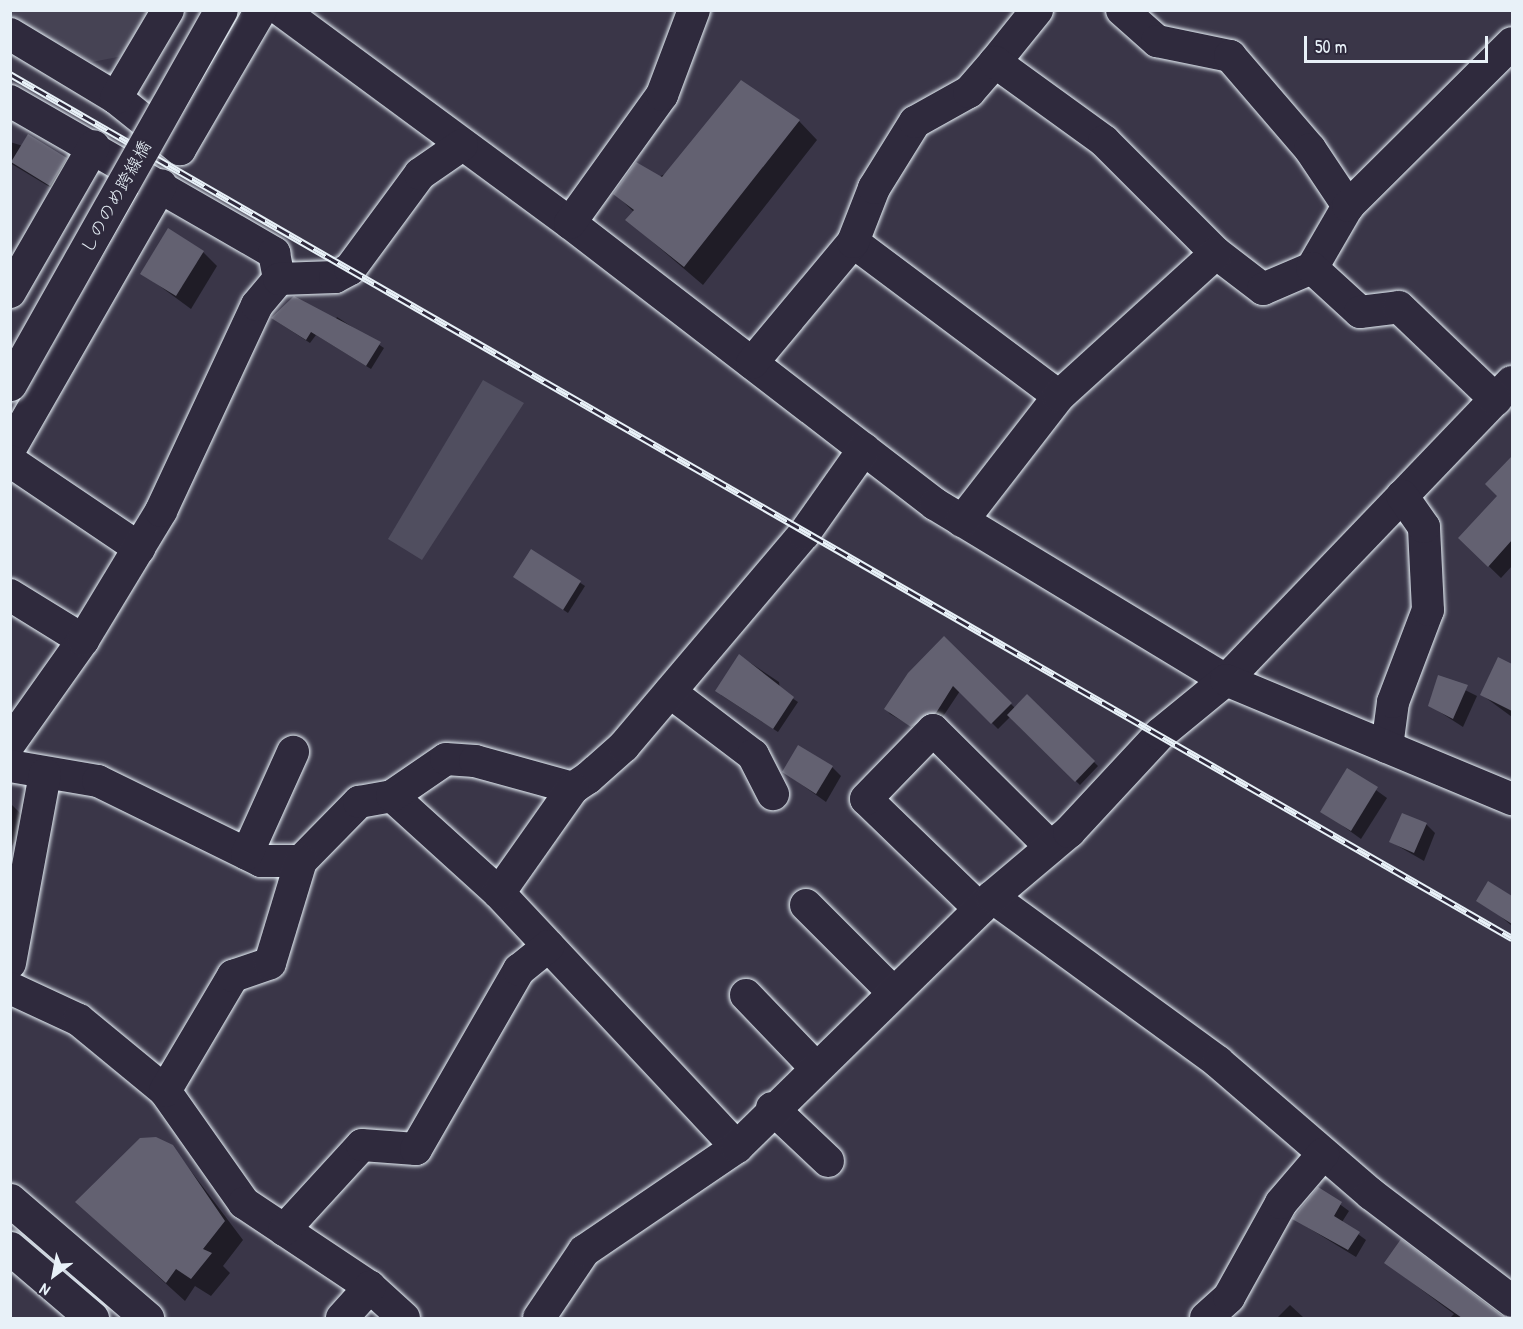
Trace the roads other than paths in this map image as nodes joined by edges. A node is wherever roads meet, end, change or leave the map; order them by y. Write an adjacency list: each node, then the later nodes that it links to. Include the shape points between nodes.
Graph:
1 (168, 10): 11 (street)
2 (221, 10): 24 (main road, しののめ跨線橋, bridge)
3 (261, 10): 11 (street, via 180,149)
4 (281, 10): 13 (street)
5 (694, 10): 17 (street, via 662,95)
6 (1037, 10): 10 (street)
7 (1122, 10): 16 (street, via 1157,41 1230,56 1310,149)
8 (10, 34): 11 (street)
9 (1512, 43): 16 (street)
10 (995, 62): 18 (street, via 969,92 915,122 874,188); 19 (street, via 1104,141)
11 (116, 98)
12 (10, 101): 14 (street)
13 (462, 145): 17 (street); 21 (street, via 420,174 350,269 335,277)
14 (94, 146): 15 (street); 22 (street)
15 (160, 185): 21 (street, via 274,253); 27 (street)
16 (1348, 206): 20 (street)
17 (570, 223): 23 (street)
18 (853, 242): 23 (street); 26 (street)
19 (1216, 253): 20 (street, via 1263,289); 26 (street)
20 (1312, 268): 25 (street, via 1360,312 1399,307)
21 (279, 279): 32 (street, via 257,305)
22 (10, 292)
23 (752, 363): 28 (street)
24 (10, 384)
25 (1504, 391): 30 (street)
26 (1059, 396): 31 (street)
27 (10, 448)
28 (864, 449): 31 (street); 36 (street, via 804,534)
29 (10, 461): 32 (street)
30 (1402, 496): 35 (street); 38 (street, via 1424,527 1428,610 1393,702)
31 (962, 521): 35 (street)
32 (140, 548): 34 (street)
33 (10, 595): 34 (street)
34 (83, 640): 37 (street)
35 (1226, 680): 38 (street); 46 (street, via 1160,734)
36 (670, 692): 42 (street, via 624,746); 43 (street, via 753,755)
37 (10, 743)
38 (1387, 747): 45 (street)
39 (293, 752): 47 (street)
40 (10, 766): 41 (street)
41 (45, 774): 47 (street, via 98,781); 53 (street)
42 (573, 788): 44 (street, via 475,761 447,759); 49 (street)
43 (773, 794)
44 (392, 796): 48 (street, via 359,802); 49 (street)
45 (1512, 799)
46 (1051, 847): 50 (street); 50 (street, via 933,730 866,799)
47 (247, 854): 48 (street, via 261,861)
48 (301, 861): 58 (street, via 270,963 233,976)
49 (499, 893): 52 (street)
50 (986, 903): 55 (street); 61 (street, via 1218,1062)
51 (806, 905): 55 (street)
52 (549, 946): 60 (street); 64 (street, via 519,970 416,1149 362,1145)
53 (10, 963)
54 (10, 988): 58 (street, via 79,1020)
55 (893, 992): 57 (street)
56 (746, 995): 57 (street)
57 (815, 1066): 59 (street)
58 (165, 1091): 64 (street, via 244,1203)
59 (772, 1108): 60 (street); 62 (street)
60 (737, 1147): 72 (street, via 584,1251)
61 (1323, 1154): 67 (street); 73 (street, via 1281,1203 1229,1297)
62 (828, 1161)
63 (10, 1200): 69 (main road)
64 (285, 1230): 66 (street)
65 (10, 1248): 68 (main road)
66 (370, 1287): 70 (street); 71 (street)
67 (1512, 1301)
68 (93, 1318)
69 (147, 1318)
70 (342, 1318)
71 (405, 1318)
72 (539, 1318)
73 (1206, 1318)

